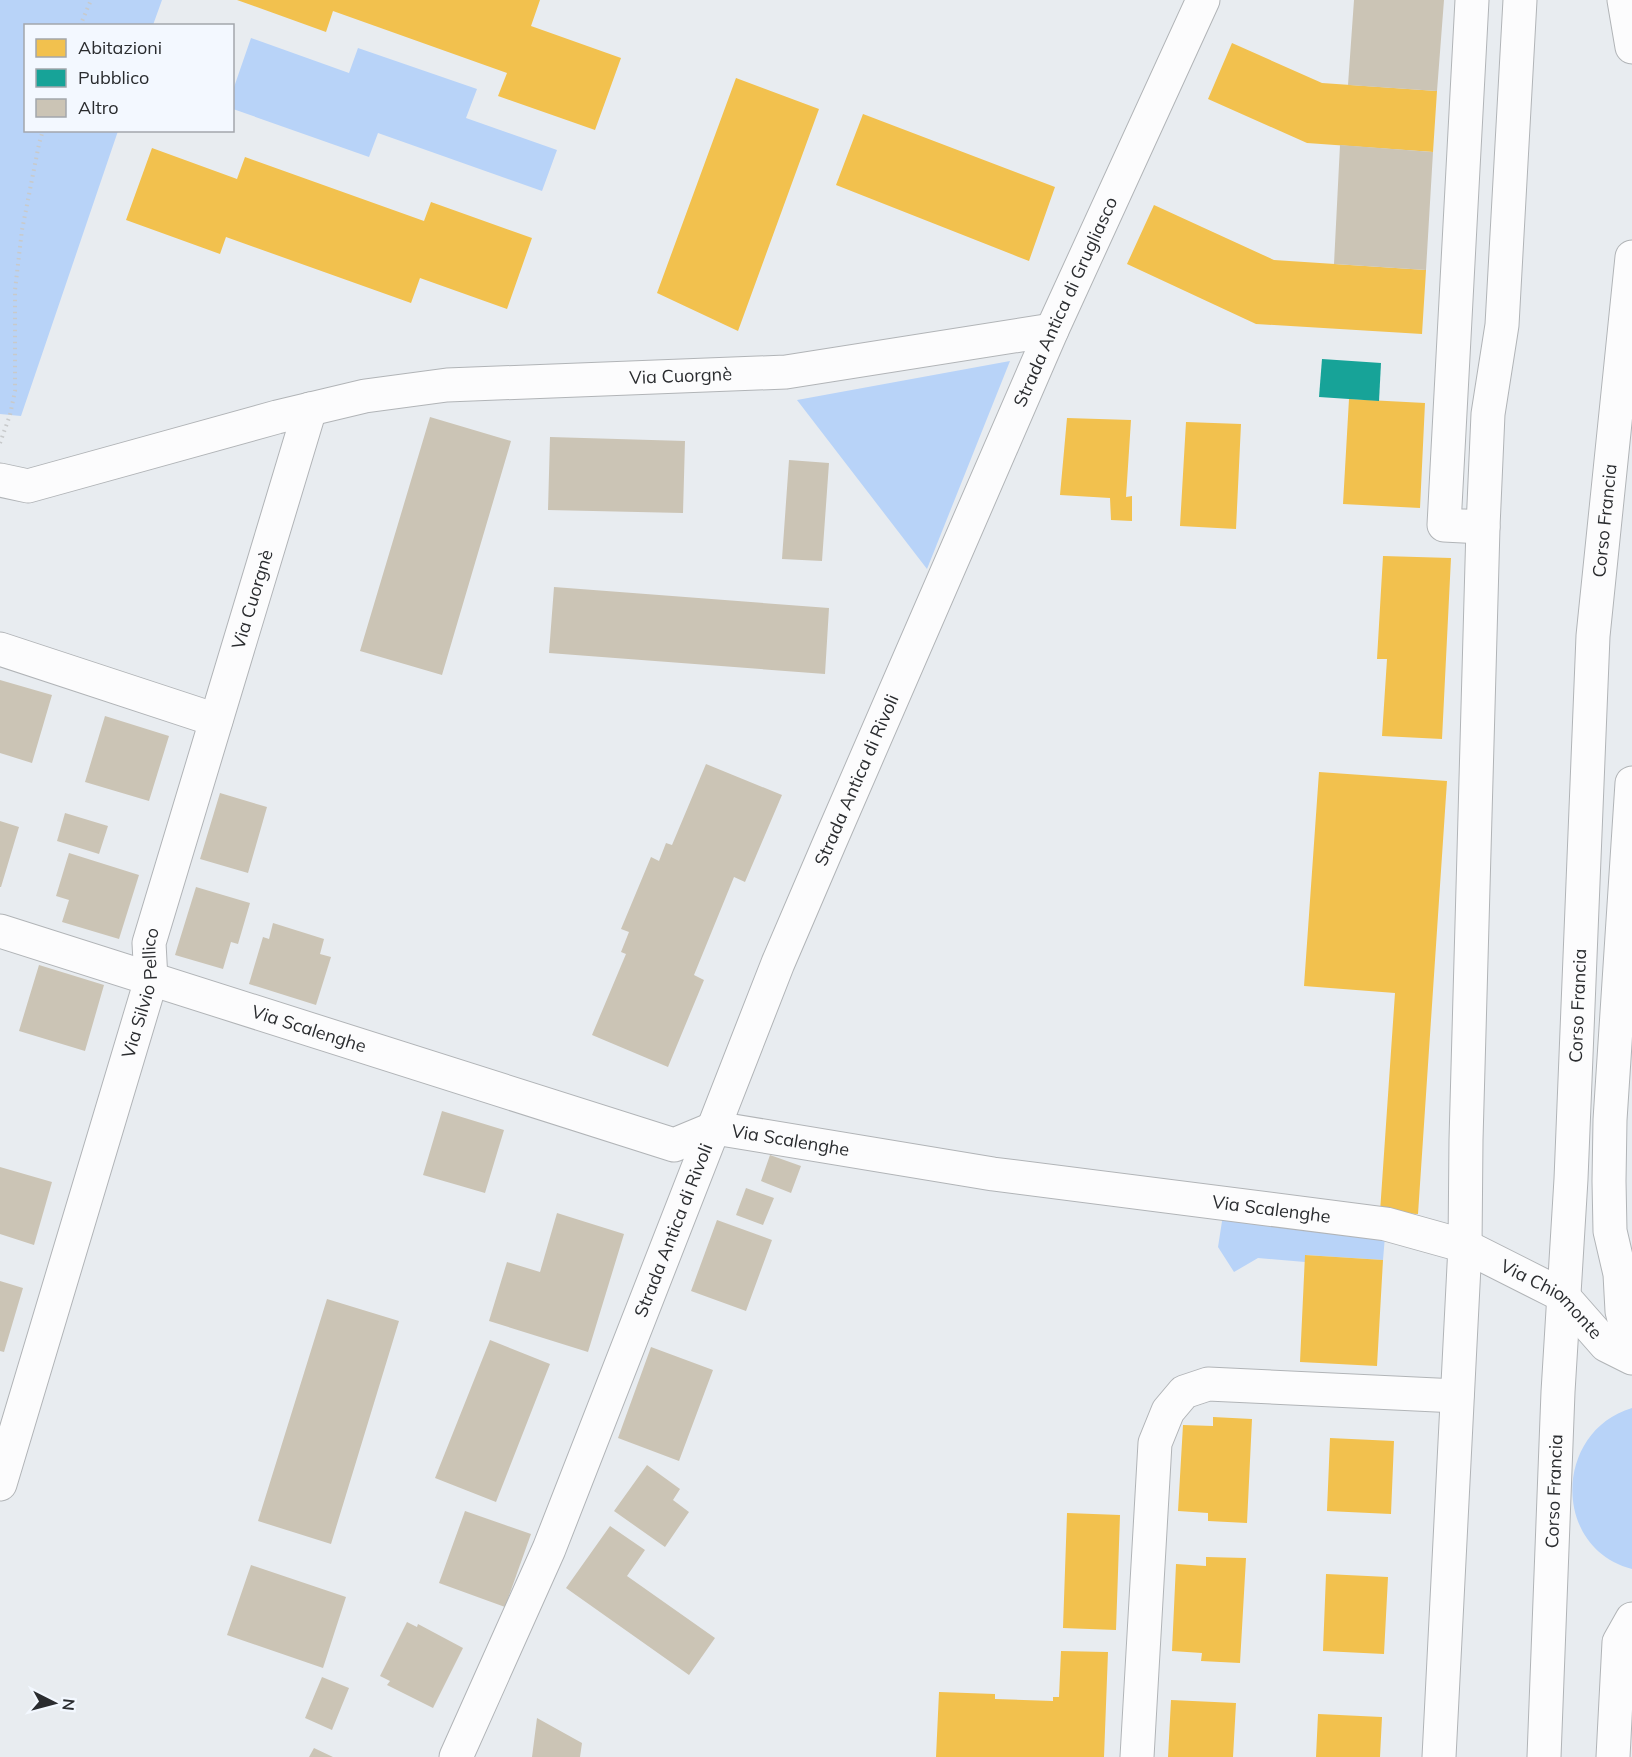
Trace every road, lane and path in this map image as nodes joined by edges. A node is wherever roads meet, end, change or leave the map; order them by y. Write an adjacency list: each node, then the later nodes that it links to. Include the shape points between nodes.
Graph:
1 (91, 0): 6 (path)
2 (1203, 0): 10 (street, Strada Antica di Grugliasco)
3 (1472, 0): 14 (street, via 1444,525)
4 (1520, 0): 14 (street, via 1502,325 1488,414)
5 (1624, 0): 7 (street)
6 (81, 24)
7 (1632, 47)
8 (42, 132): 12 (path, via 22,230 15,290 15,391)
9 (1632, 257): 24 (street, Corso Francia, via 1593,636 1571,1179)
10 (1052, 330): 11 (street, Via Cuorgnè, via 786,372 447,385 365,396); 15 (street, Strada Antica di Grugliasco)
11 (310, 409): 13 (street, Via Cuorgnè, via 28,486); 17 (street, Via Cuorgnè)
12 (0, 443)
13 (3, 481)
14 (1483, 527): 23 (street)
15 (932, 604): 21 (street, Strada Antica di Rivoli, via 778,963)
16 (0, 649): 17 (street)
17 (216, 720): 20 (street, Via Silvio Pellico, via 149,943)
18 (1632, 783): 22 (street, via 1610,1120 1609,1181)
19 (0, 931): 20 (street, Via Scalenghe)
20 (151, 980): 21 (street, Via Scalenghe, via 674,1146); 28 (street, Via Silvio Pellico)
21 (715, 1128): 23 (street, Via Scalenghe, via 993,1174 1386,1224); 30 (street, Strada Antica di Rivoli, via 549,1549)
22 (1621, 1232): 25 (street, via 1622,1311)
23 (1465, 1246): 24 (street, Via Chiomonte); 27 (street)
24 (1562, 1295): 26 (street, Via Chiomonte, via 1606,1345); 33 (street, Corso Francia)
25 (1632, 1352)
26 (1632, 1358)
27 (1457, 1396): 31 (street, via 1208,1384 1184,1392 1168,1411 1155,1443); 32 (street)
28 (0, 1484)
29 (1626, 1631): 34 (street)
30 (456, 1757)
31 (1137, 1757)
32 (1439, 1757)
33 (1544, 1757)
34 (1613, 1757)

